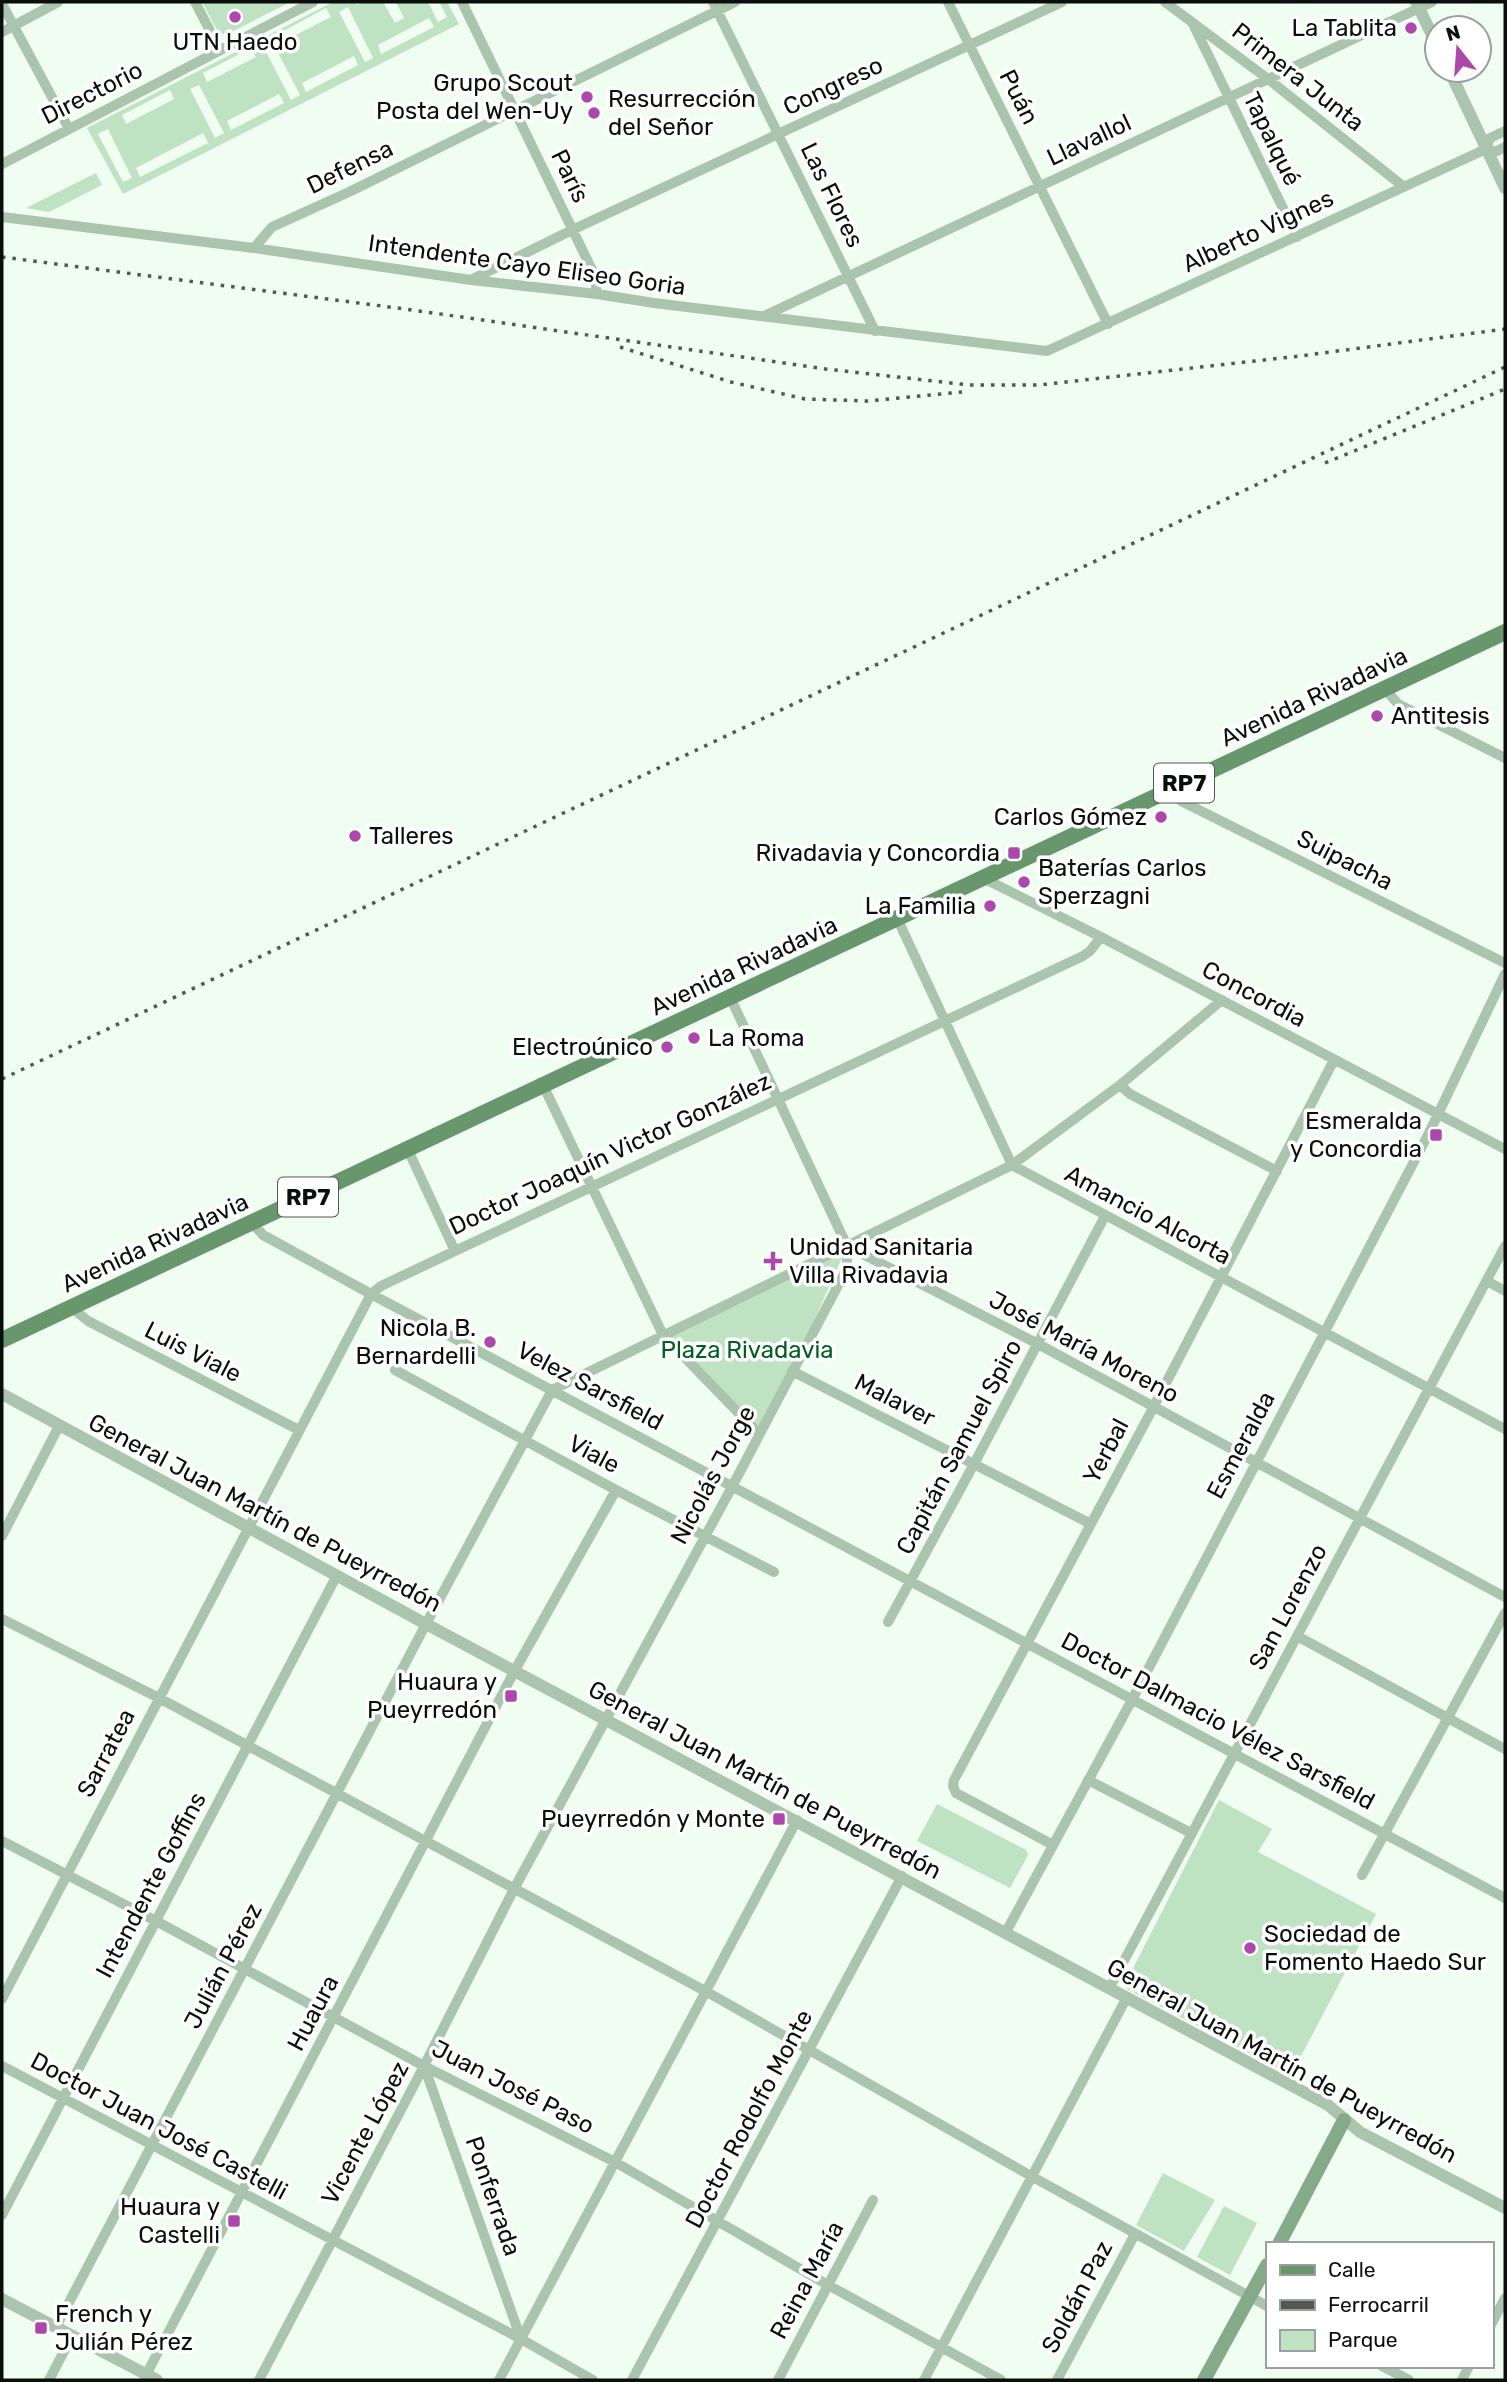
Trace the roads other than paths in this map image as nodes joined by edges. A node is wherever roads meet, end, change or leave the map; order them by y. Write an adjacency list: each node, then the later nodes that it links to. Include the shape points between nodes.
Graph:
1 (58, 2): 14 (street)
2 (195, 2): 17 (street)
3 (313, 2): 17 (street, Directorio)
4 (462, 2): 21 (street, París)
5 (735, 2): 12 (street, Defensa)
6 (948, 2): 16 (street, Puán)
7 (1062, 2): 16 (street, Congreso)
8 (1165, 2): 13 (street, Primera Junta)
9 (1432, 2): 11 (street, Llavallol)
10 (2, 4): 14 (street)
11 (1418, 5): 18 (street, Llavallol)
12 (716, 6): 21 (street, Defensa); 24 (street, Las Flores)
13 (1192, 22): 18 (street, Primera Junta); 20 (street, Tapalqué)
14 (13, 26): 15 (street); 22 (street)
15 (2, 32)
16 (969, 45): 24 (street, Congreso); 29 (street, Puán)
17 (220, 50): 22 (street, Directorio)
18 (1268, 79): 20 (street, Llavallol); 30 (street, Primera Junta)
19 (1456, 84): 26 (street)
20 (1229, 98): 29 (street, Llavallol); 34 (street, Tapalqué)
21 (514, 110): 33 (street, París); 35 (street, Defensa, via 272,227)
22 (69, 129): 27 (street, Directorio)
23 (1505, 131): 26 (street, Alberto Vignes, via 1490,138)
24 (780, 135): 33 (street, Congreso); 36 (street, Las Flores)
25 (1505, 147): 26 (street, Alberto Vignes)
26 (1486, 149): 28 (street); 30 (street, Alberto Vignes)
27 (2, 164)
28 (1502, 177): 31 (street)
29 (1040, 186): 36 (street, Llavallol); 40 (street, Puán)
30 (1404, 187): 34 (street, Alberto Vignes)
31 (1505, 188)
32 (2, 217): 35 (street, Intendente Cayo Eliseo Goria)
33 (572, 230): 37 (street, Congreso); 38 (street, París, via 595,276)
34 (1297, 237): 40 (street, Alberto Vignes)
35 (254, 248): 37 (street, Intendente Cayo Eliseo Goria)
36 (848, 276): 39 (street, Llavallol); 41 (street, Las Flores)
37 (471, 280): 38 (street, Intendente Cayo Eliseo Goria)
38 (597, 294): 39 (street, Intendente Cayo Eliseo Goria)
39 (764, 316): 41 (street, Intendente Cayo Eliseo Goria)
40 (1108, 324): 42 (street, Alberto Vignes)
41 (874, 331): 42 (street, Intendente Cayo Eliseo Goria)
42 (1047, 351)
43 (1505, 632): 44 (main road, Avenida Rivadavia / RP7)
44 (1385, 689): 45 (street, via 1398,704); 46 (main road, Avenida Rivadavia / RP7)
45 (1505, 758)
46 (1173, 788): 47 (main road, Avenida Rivadavia / RP7); 50 (street, Suipacha, via 1181,801)
47 (983, 878): 48 (main road, Avenida Rivadavia / RP7); 49 (street, Concordia)
48 (897, 918): 52 (main road, Avenida Rivadavia / RP7); 54 (street)
49 (1101, 937): 53 (street, Concordia); 54 (street, Doctor Joaquín Victor González, via 1083,956)
50 (1505, 963)
51 (1505, 974): 59 (street, Esmeralda)
52 (730, 997): 56 (main road, Avenida Rivadavia / RP7); 58 (street)
53 (1222, 1000): 55 (street, Concordia); 57 (street)
54 (944, 1020): 58 (street, Doctor Joaquín Victor González); 62 (street)
55 (1334, 1060): 59 (street, Concordia); 63 (street, Yerbal)
56 (543, 1085): 61 (main road, Avenida Rivadavia / RP7); 64 (street)
57 (1120, 1085): 62 (street); 63 (street)
58 (778, 1099): 64 (street, Doctor Joaquín Victor González); 67 (street)
59 (1438, 1115): 60 (street, Concordia); 75 (street, Esmeralda)
60 (1505, 1149)
61 (408, 1150): 66 (main road, Avenida Rivadavia / RP7); 69 (street)
62 (1012, 1166): 65 (street, Amancio Alcorta); 67 (street)
63 (1277, 1171): 70 (street, Yerbal)
64 (592, 1187): 69 (street, Doctor Joaquín Victor González); 76 (street)
65 (1105, 1216): 70 (street, Amancio Alcorta); 78 (street, Capitán Samuel Spiro)
66 (252, 1223): 73 (street, Velez Sarsfield, via 264,1235); 74 (main road, Avenida Rivadavia / RP7)
67 (848, 1246): 76 (street); 78 (street, José María Moreno); 80 (street, Nicolás Jorge, via 844,1274)
68 (1505, 1246): 71 (street, San Lorenzo)
69 (454, 1251): 73 (street, Doctor Joaquín Victor González)
70 (1221, 1276): 75 (street, Amancio Alcorta); 84 (street, Yerbal)
71 (1487, 1281): 72 (street); 81 (street, San Lorenzo)
72 (1505, 1291)
73 (371, 1294): 82 (street, Velez Sarsfield); 87 (street)
74 (71, 1307): 77 (main road, Avenida Rivadavia / RP7); 87 (street, Luis Viale, via 88,1321)
75 (1324, 1333): 81 (street, Amancio Alcorta); 90 (street, Esmeralda)
76 (663, 1335): 82 (street); 88 (street)
77 (2, 1340)
78 (1038, 1344): 84 (street, José María Moreno); 91 (street, Capitán Samuel Spiro)
79 (395, 1370): 89 (street, Viale)
80 (792, 1371): 88 (street, Nicolás Jorge); 91 (street, Malaver)
81 (1427, 1389): 86 (street, Amancio Alcorta); 94 (street, San Lorenzo)
82 (552, 1390): 89 (street, Julián Pérez); 92 (street, Velez Sarsfield)
83 (2, 1394): 85 (street, General Juan Martín de Pueyrredón)
84 (1153, 1408): 90 (street, José María Moreno); 95 (street, Yerbal)
85 (59, 1426): 96 (street, General Juan Martín de Pueyrredón); 97 (street)
86 (1505, 1429)
87 (299, 1430): 96 (street)
88 (759, 1434): 92 (street, Nicolás Jorge)
89 (526, 1441): 93 (street, Viale); 106 (street, Julián Pérez)
90 (1256, 1462): 94 (street, José María Moreno); 111 (street, Esmeralda)
91 (974, 1464): 95 (street, Malaver); 101 (street, Capitán Samuel Spiro)
92 (733, 1485): 98 (street, Nicolás Jorge); 101 (street, Velez Sarsfield)
93 (616, 1490): 98 (street, Viale); 109 (street, Huaura)
94 (1358, 1519): 102 (street, José María Moreno); 107 (street, San Lorenzo)
95 (1091, 1524): 108 (street, Yerbal)
96 (248, 1527): 100 (street, General Juan Martín de Pueyrredón); 110 (street, Sarratea)
97 (2, 1536)
98 (704, 1536): 99 (street, Viale); 113 (street, Nicolás Jorge)
99 (774, 1572)
100 (337, 1575): 106 (street, General Juan Martín de Pueyrredón); 114 (street, Intendente Goffins)
101 (912, 1580): 105 (street, Capitán Samuel Spiro); 108 (street, Doctor Dalmacio Vélez Sarsfield)
102 (1505, 1597)
103 (1505, 1613): 112 (street)
104 (2, 1619): 110 (street)
105 (888, 1622)
106 (426, 1624): 109 (street, General Juan Martín de Pueyrredón); 118 (street, Julián Pérez)
107 (1297, 1636): 112 (street); 116 (street, San Lorenzo)
108 (1026, 1643): 111 (street, Doctor Dalmacio Vélez Sarsfield); 124 (street, Yerbal, via 953,1787 956,1793)
109 (515, 1670): 113 (street, General Juan Martín de Pueyrredón); 123 (street, Huaura)
110 (159, 1698): 114 (street); 125 (street, Sarratea)
111 (1133, 1698): 116 (street, Doctor Dalmacio Vélez Sarsfield); 117 (street, Esmeralda)
112 (1448, 1718): 115 (street); 121 (street)
113 (605, 1720): 119 (street, General Juan Martín de Pueyrredón); 128 (street, Vicente López)
114 (249, 1746): 118 (street); 130 (street, Intendente Goffins)
115 (1505, 1749)
116 (1234, 1752): 120 (street, San Lorenzo); 121 (street, Doctor Dalmacio Vélez Sarsfield)
117 (1088, 1780): 120 (street); 124 (street, Esmeralda)
118 (336, 1794): 123 (street); 132 (street, Julián Pérez)
119 (797, 1820): 127 (street, General Juan Martín de Pueyrredón); 134 (street)
120 (1191, 1833): 133 (street, San Lorenzo)
121 (1385, 1834): 126 (street); 129 (street, Doctor Dalmacio Vélez Sarsfield)
122 (2, 1841): 125 (street, Juan José Paso)
123 (427, 1842): 128 (street); 137 (street, Huaura)
124 (1053, 1845): 131 (street, Esmeralda)
125 (66, 1874): 130 (street, Juan José Paso); 136 (street, Sarratea)
126 (1362, 1875)
127 (902, 1877): 131 (street, General Juan Martín de Pueyrredón); 138 (street, Doctor Rodolfo Monte)
128 (514, 1889): 134 (street); 140 (street, Vicente López)
129 (1505, 1898)
130 (156, 1921): 132 (street, Juan José Paso); 141 (street, Intendente Goffins)
131 (1006, 1932): 133 (street, General Juan Martín de Pueyrredón)
132 (245, 1969): 137 (street, Juan José Paso); 143 (street, Julián Pérez)
133 (1110, 1987): 135 (street, General Juan Martín de Pueyrredón)
134 (707, 1992): 138 (street); 144 (street)
135 (1127, 1997): 142 (street, General Juan Martín de Pueyrredón, via 1328,2105); 145 (street)
136 (2, 1998)
137 (335, 2017): 140 (street, Juan José Paso); 146 (street, Huaura)
138 (810, 2050): 145 (street); 150 (street, Doctor Rodolfo Monte)
139 (2, 2066): 141 (street, Doctor Juan José Castelli)
140 (424, 2066): 144 (street, Juan José Paso); 152 (street, Vicente López); 163 (street, Ponferrada)
141 (63, 2099): 143 (street, Doctor Juan José Castelli); 149 (street, Intendente Goffins)
142 (1344, 2120): 148 (street, General Juan Martín de Pueyrredón); 153 (main road)
143 (152, 2146): 146 (street, Doctor Juan José Castelli); 161 (street, Julián Pérez)
144 (615, 2162): 150 (street, Juan José Paso); 163 (street)
145 (1031, 2176): 151 (street); 164 (street)
146 (241, 2193): 152 (street, Doctor Juan José Castelli); 166 (street, Huaura)
147 (873, 2200): 155 (street, Reina María)
148 (1505, 2208)
149 (2, 2215)
150 (718, 2220): 155 (street, Juan José Paso); 171 (street, Doctor Rodolfo Monte)
151 (1135, 2234): 156 (street); 175 (street, Soldán Paz)
152 (331, 2241): 163 (street, Doctor Juan José Castelli); 168 (street, Vicente López)
153 (1280, 2242)
154 (1266, 2267): 156 (main road)
155 (828, 2285): 164 (street, Juan José Paso); 172 (street, Reina María)
156 (1250, 2298): 159 (street); 176 (main road)
157 (1505, 2298): 160 (street)
158 (2, 2299): 161 (street)
159 (1266, 2306)
160 (1493, 2321)
161 (56, 2327): 162 (street)
162 (72, 2336): 166 (street); 167 (street)
163 (521, 2340): 169 (street); 170 (street, Doctor Juan José Castelli)
164 (941, 2348): 173 (street); 174 (street, Juan José Paso)
165 (1386, 2368): 177 (street)
166 (152, 2377)
167 (49, 2380)
168 (259, 2380)
169 (499, 2380)
170 (593, 2380)
171 (632, 2380)
172 (778, 2380)
173 (924, 2380)
174 (1000, 2380)
175 (1057, 2380)
176 (1204, 2380)
177 (1409, 2380)

